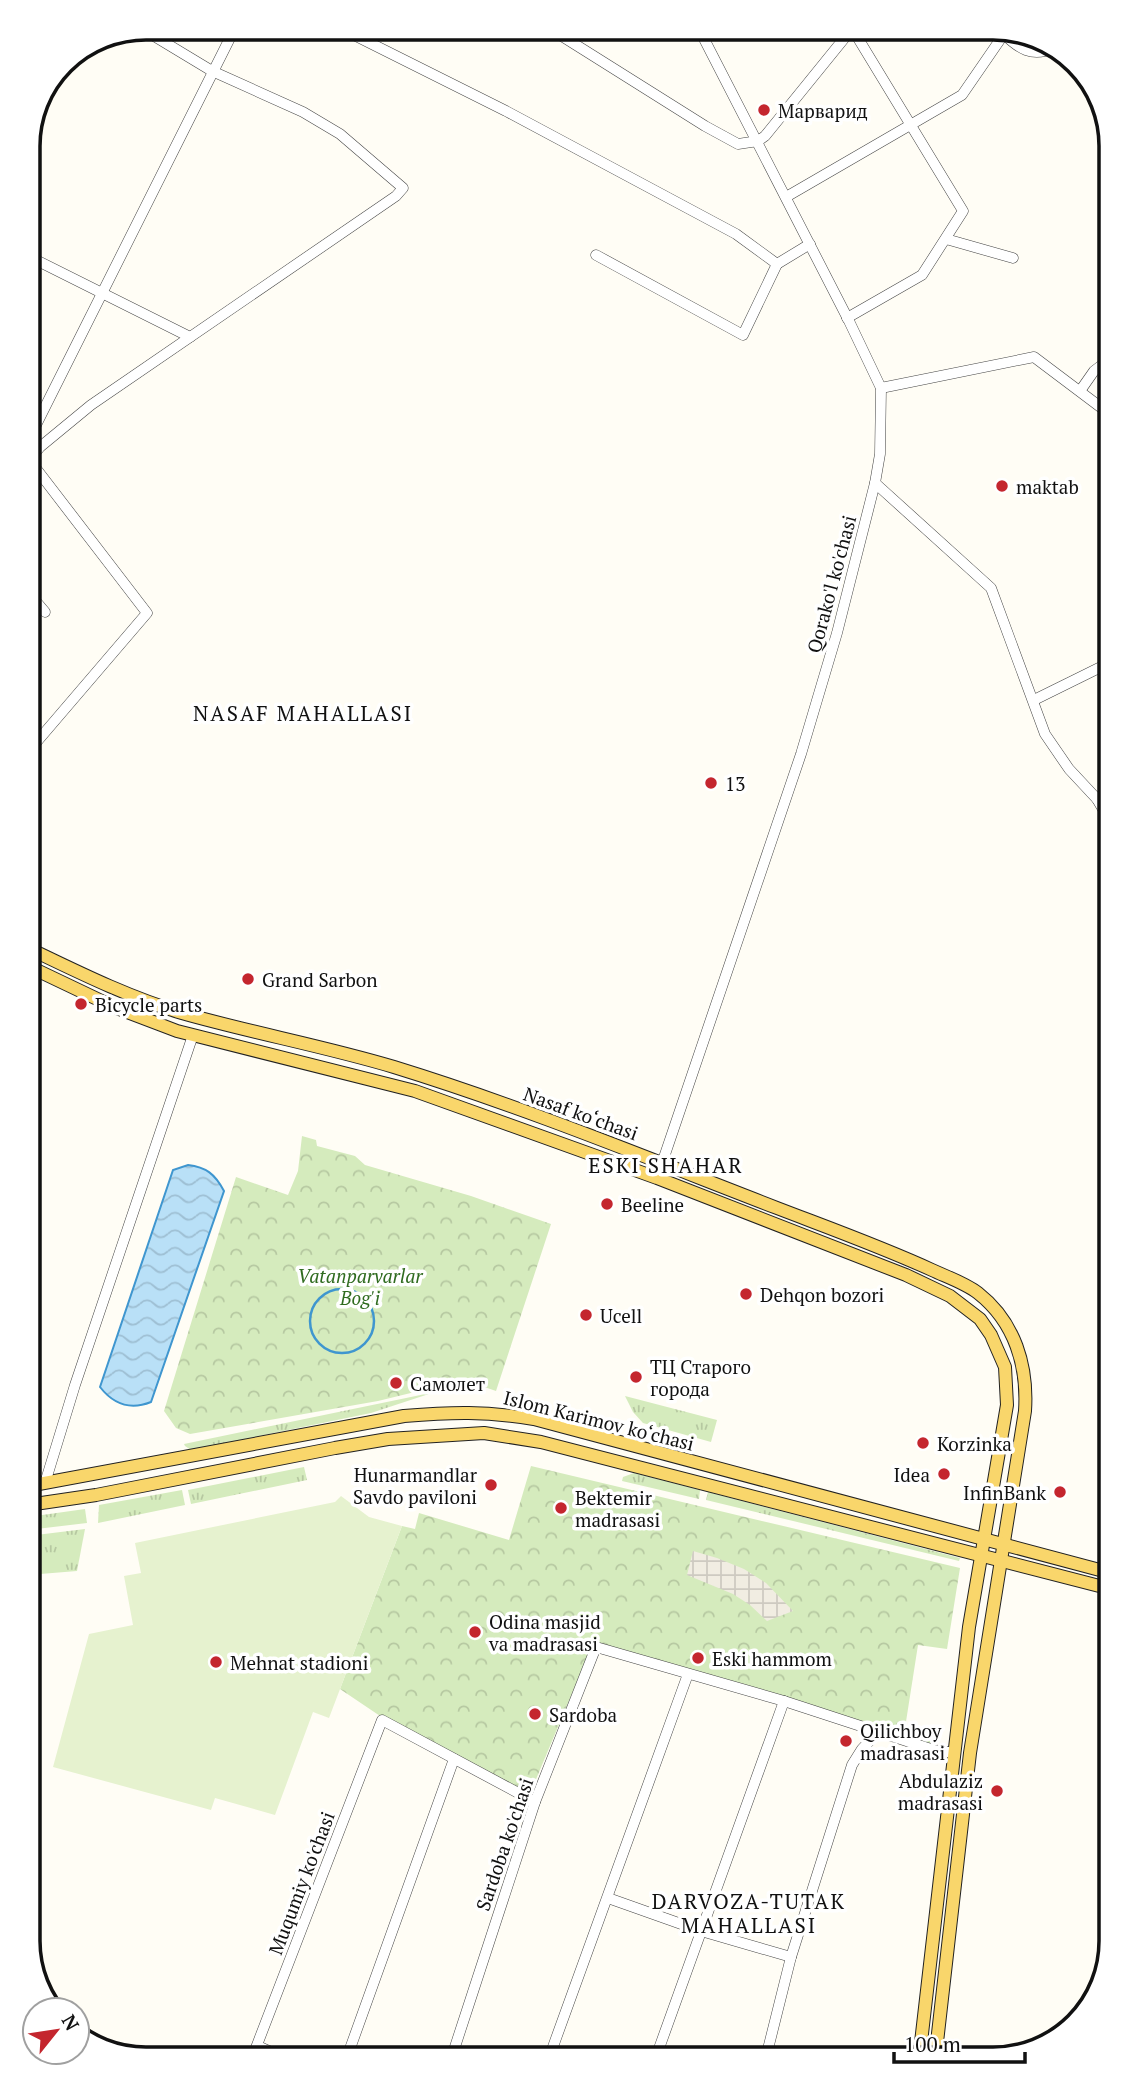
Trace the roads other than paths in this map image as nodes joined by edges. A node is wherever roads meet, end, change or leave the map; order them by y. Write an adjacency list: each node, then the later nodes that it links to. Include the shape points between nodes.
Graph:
1 (161, 40): 11 (street)
2 (229, 40): 11 (street)
3 (364, 40): 20 (street, via 736,234)
4 (568, 40): 13 (street, via 738,144)
5 (705, 40): 13 (street, Qorako'l ko'chasi)
6 (844, 40): 13 (street)
7 (858, 40): 12 (street)
8 (1000, 40): 12 (street, via 962,95)
9 (1012, 42): 10 (street, via 1019,49)
10 (1041, 52)
11 (212, 71): 21 (street); 23 (street, via 340,134 403,188)
12 (910, 126): 14 (street); 15 (street, via 963,211)
13 (758, 141): 14 (street, Qorako'l ko'chasi)
14 (786, 197): 16 (street, Qorako'l ko'chasi)
15 (946, 239): 18 (street); 22 (street, via 922,275)
16 (810, 244): 20 (street); 22 (street, Qorako'l ko'chasi)
17 (596, 255): 20 (street, via 743,335)
18 (1013, 258)
19 (40, 262): 21 (street)
20 (777, 264)
21 (102, 295): 23 (street); 28 (street)
22 (847, 318): 25 (street, Qorako'l ko'chasi)
23 (190, 337): 29 (street, via 91,405)
24 (1099, 367): 26 (street)
25 (881, 388): 26 (street, via 1034,357); 31 (street, Qorako'l ko'chasi)
26 (1080, 391): 27 (street)
27 (1099, 406)
28 (40, 417)
29 (40, 447)
30 (40, 473): 36 (street, via 147,612)
31 (876, 483): 35 (street, via 991,588); 42 (street, Qorako'l ko'chasi, via 800,754)
32 (40, 606): 33 (street)
33 (45, 612)
34 (1099, 668): 35 (street)
35 (1034, 700): 37 (street, via 1045,734)
36 (40, 738)
37 (1097, 799): 38 (street)
38 (1099, 802)
39 (40, 954): 42 (main road, Nasaf ko‘chasi, via 180,1012 442,1082)
40 (40, 973): 41 (main road, Nasaf ko‘chasi, via 114,1007)
41 (193, 1035): 43 (main road, Nasaf ko‘chasi, via 415,1091); 48 (street)
42 (662, 1164): 43 (street, Qorako'l ko'chasi); 44 (main road, Nasaf ko‘chasi)
43 (657, 1178): 45 (main road, Nasaf ko‘chasi)
44 (852, 1237): 45 (main road); 52 (main road, Nasaf ko‘chasi, via 976,1291 997,1310 1014,1339 1026,1391)
45 (846, 1252): 51 (main road, Nasaf ko‘chasi, via 950,1296 980,1319 1000,1353 1007,1405)
46 (289, 1437): 47 (main road); 48 (main road, Islom Karimov ko‘chasi); 51 (main road, Islom Karimov ko‘chasi, via 404,1416 498,1413)
47 (292, 1456): 50 (main road, Islom Karimov ko‘chasi); 53 (main road, Islom Karimov ko‘chasi, via 388,1439 484,1433 510,1436)
48 (46, 1483): 49 (main road, Islom Karimov ko‘chasi)
49 (40, 1484)
50 (40, 1503)
51 (984, 1539): 52 (main road, Islom Karimov ko‘chasi); 53 (main road, Nasaf ko‘chasi)
52 (1002, 1544): 54 (main road, Nasaf ko‘chasi); 55 (main road, Islom Karimov ko‘chasi)
53 (983, 1557): 54 (main road, Islom Karimov ko‘chasi); 60 (main road, Nasaf ko‘chasi, via 969,1627)
54 (1000, 1561): 56 (main road, Islom Karimov ko‘chasi); 64 (main road, Nasaf ko‘chasi)
55 (1099, 1570)
56 (1099, 1586)
57 (688, 1674): 58 (street); 62 (street, Sardoba ko'chasi, via 596,1647); 65 (street)
58 (784, 1702): 59 (street); 66 (street)
59 (879, 1731): 60 (street); 67 (street, via 852,1765)
60 (955, 1753): 63 (main road, Nasaf ko‘chasi)
61 (454, 1759): 62 (street); 68 (street, Muqumiy ko'chasi, via 382,1720); 69 (street)
62 (535, 1802): 70 (street, Sardoba ko'chasi)
63 (939, 1888): 64 (main road); 74 (main road, Nasaf ko‘chasi)
64 (954, 1891): 75 (main road, Nasaf ko‘chasi)
65 (608, 1898): 66 (street); 71 (street)
66 (701, 1931): 67 (street); 72 (street)
67 (791, 1957): 73 (street)
68 (258, 2046)
69 (351, 2047)
70 (455, 2047)
71 (553, 2047)
72 (660, 2047)
73 (768, 2047)
74 (920, 2047)
75 (936, 2047)

